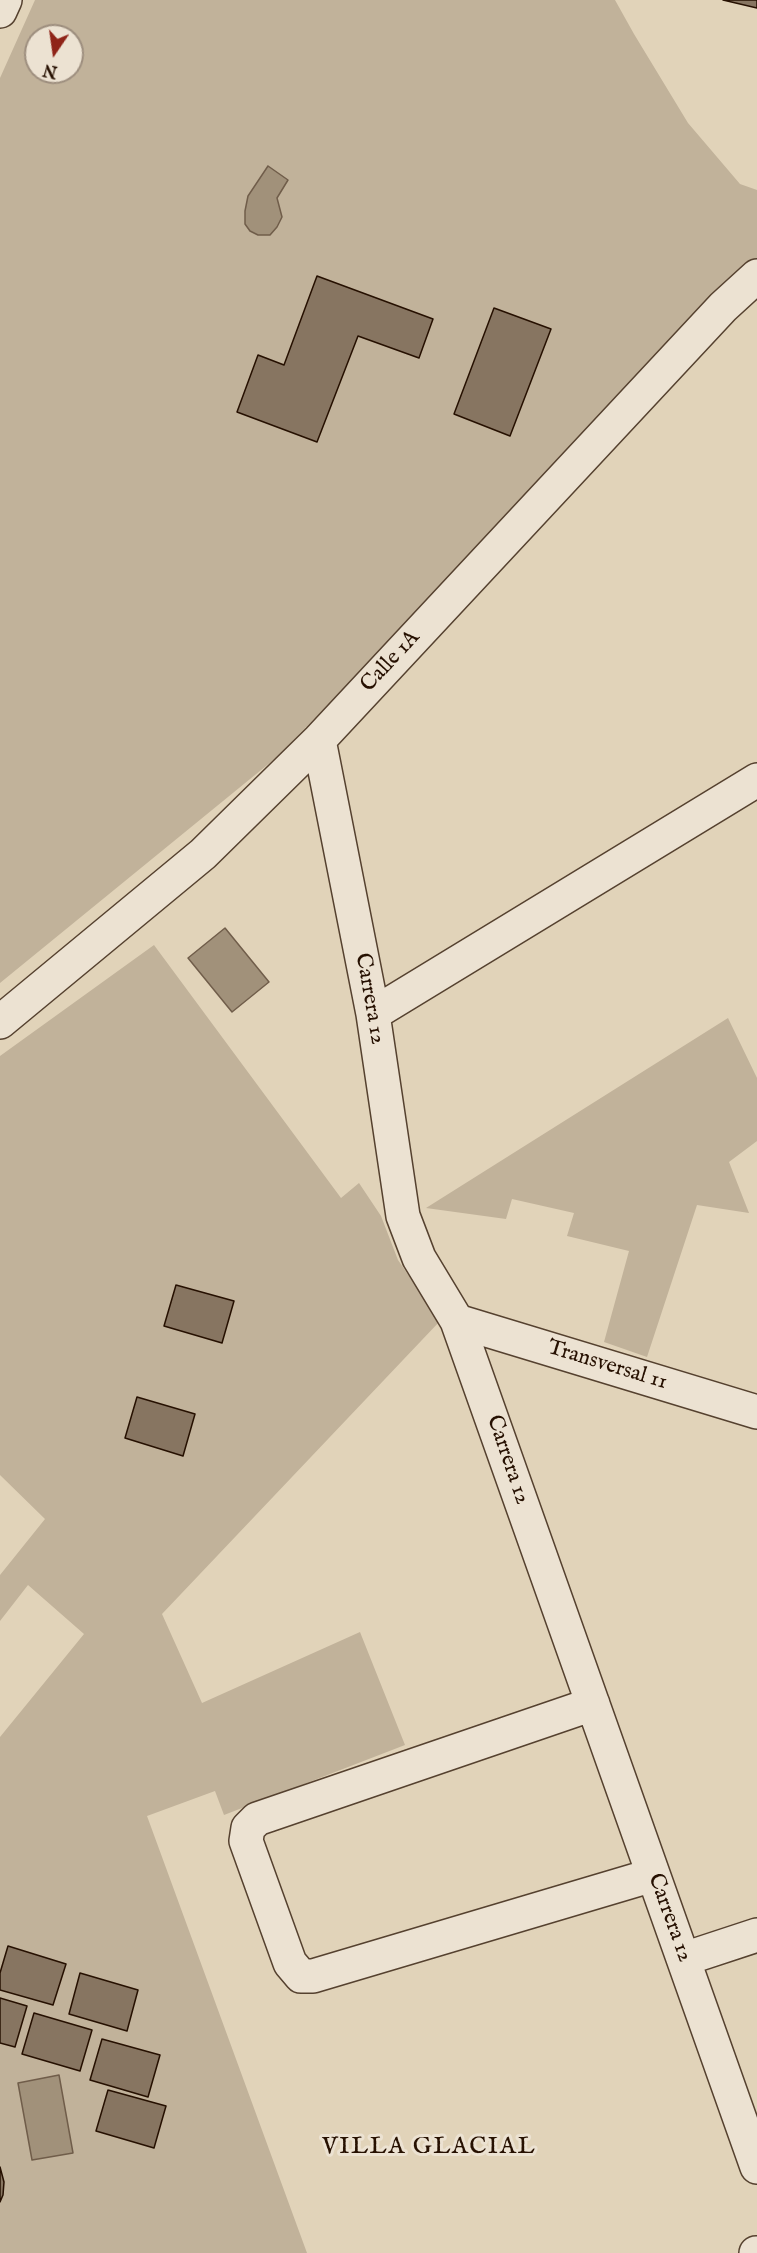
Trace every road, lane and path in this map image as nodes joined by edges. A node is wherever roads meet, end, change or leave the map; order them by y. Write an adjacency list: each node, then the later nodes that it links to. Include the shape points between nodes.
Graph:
1 (5, 0): 2 (street)
2 (0, 11)
3 (757, 276): 4 (street, Calle 1A, via 715,316)
4 (319, 740): 6 (street, Carrera 12); 7 (street, Calle 1A, via 202,854)
5 (757, 780): 6 (street)
6 (373, 1014): 8 (street, Carrera 12, via 403,1216 419,1258)
7 (0, 1022)
8 (457, 1321): 9 (street, Transversal 11); 10 (street, Carrera 12)
9 (757, 1412)
10 (593, 1704): 11 (street, Carrera 12); 11 (street, via 257,1819 248,1828 246,1841 290,1963 301,1976 313,1976)
11 (653, 1875): 13 (street, Carrera 12)
12 (757, 1935): 13 (street)
13 (684, 1959): 14 (street, Carrera 12)
14 (757, 2167)

